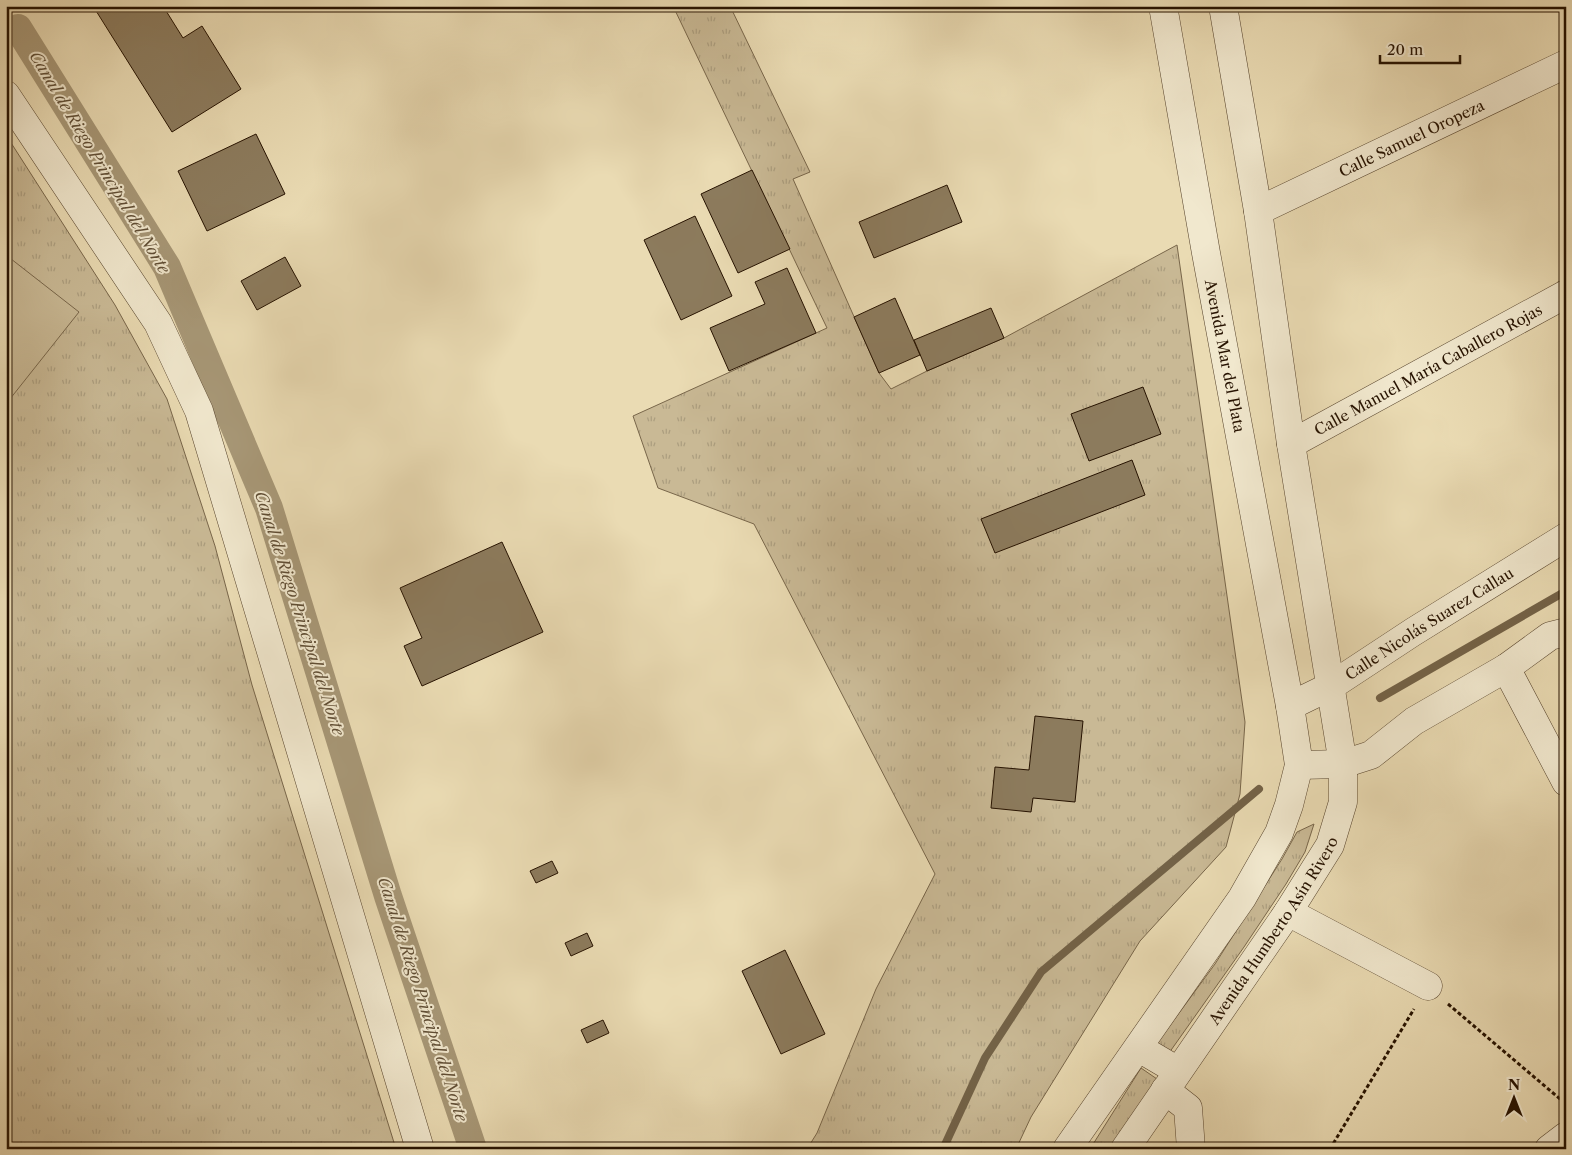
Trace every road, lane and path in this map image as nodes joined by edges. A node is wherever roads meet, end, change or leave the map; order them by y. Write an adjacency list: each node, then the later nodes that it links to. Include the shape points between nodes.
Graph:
1 (1162, 6): 12 (street, Avenida Mar del Plata)
2 (1223, 6): 5 (street)
3 (1566, 64): 5 (street, Calle Samuel Oropeza)
4 (6, 95): 22 (street, via 158,323 199,411)
5 (1258, 211): 7 (street)
6 (1566, 294): 7 (street, Calle Manuel María Caballero Rojas)
7 (1291, 444): 11 (street)
8 (1566, 537): 11 (street, Calle Nicolás Suarez Callau)
9 (1566, 632): 10 (street, via 1550,636)
10 (1506, 668): 13 (street, via 1414,721 1371,755); 15 (street)
11 (1331, 686): 12 (street, Calle Nicolás Suarez Callau); 13 (street, Avenida Humberto Asín Rivero)
12 (1290, 706): 14 (street)
13 (1343, 764): 14 (street); 16 (street, Avenida Humberto Asín Rivero, via 1343,802 1330,845)
14 (1299, 765): 18 (street, via 1279,833 1242,898)
15 (1566, 782)
16 (1288, 912): 17 (street); 19 (street, Avenida Humberto Asín Rivero)
17 (1428, 986): 20 (path); 26 (path)
18 (1139, 1048): 19 (street); 23 (street)
19 (1171, 1080): 24 (street, Avenida Humberto Asín Rivero); 25 (street, via 1188,1108)
20 (1566, 1104)
21 (1566, 1136): 27 (street)
22 (420, 1149)
23 (1067, 1149)
24 (1125, 1149)
25 (1192, 1149)
26 (1330, 1149)
27 (1549, 1149)

